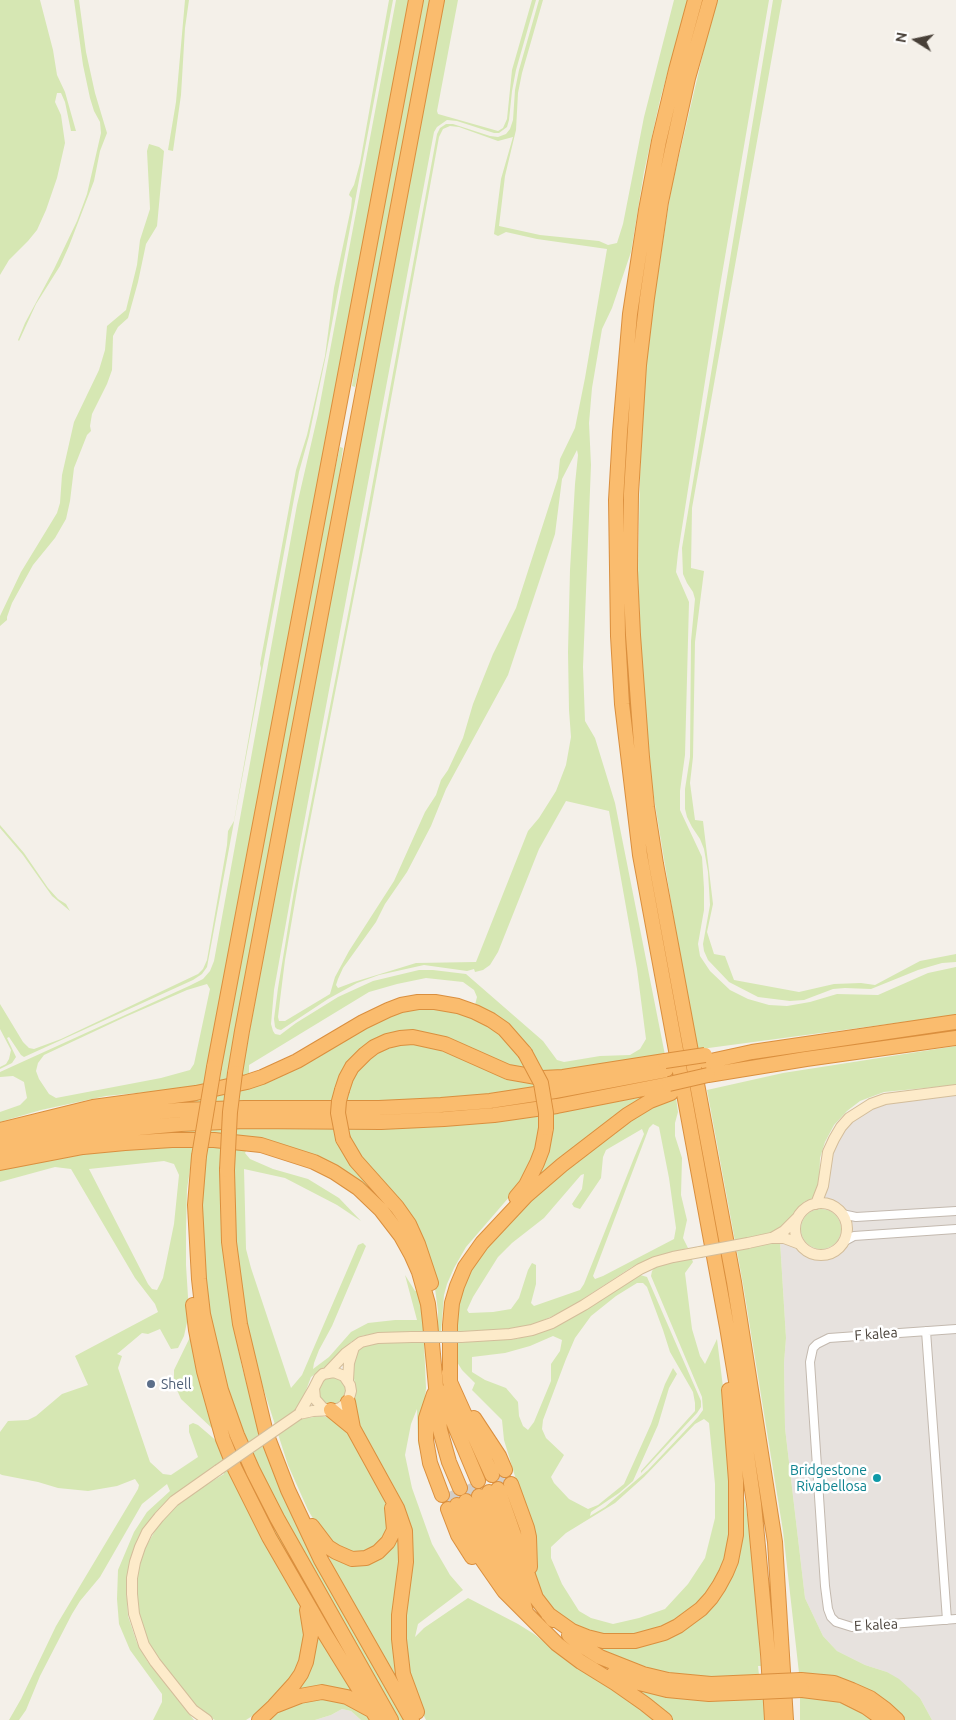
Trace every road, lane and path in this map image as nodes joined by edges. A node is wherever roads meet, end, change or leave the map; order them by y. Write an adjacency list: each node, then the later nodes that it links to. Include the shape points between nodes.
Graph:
1 (416, 0): 20 (highway, bridge, via 214,1067 199,1156)
2 (437, 0): 41 (highway, bridge, via 242,1031 230,1112 227,1170 229,1242 240,1324 266,1434)
3 (695, 0): 25 (highway, via 659,141 630,314 616,500 616,574 622,704 640,855)
4 (710, 0): 44 (highway, via 688,78 661,202 647,298 630,494 630,570 637,704 650,826 734,1282)
5 (956, 1022): 8 (highway, via 752,1052)
6 (956, 1038): 8 (highway)
7 (665, 1065): 8 (highway); 12 (highway, via 556,1092 490,1101 379,1108 179,1110 61,1126); 33 (highway, bridge, via 542,1078 508,1072 445,1044 412,1037 386,1041 352,1067 338,1101 342,1138 356,1162 397,1207 418,1244 432,1286)
8 (707, 1069): 9 (highway, bridge)
9 (670, 1088): 13 (highway, via 444,1119 181,1124 128,1129); 32 (highway, via 577,1153 526,1196 482,1243 465,1267 452,1303)
10 (956, 1090): 15 (street, via 898,1096 861,1110 841,1127 834,1139 828,1152)
11 (0, 1130): 32 (highway, bridge, via 93,1107 247,1082 297,1061 388,1010 418,1002 458,1006 475,1012 504,1029 525,1053 540,1083 546,1128 538,1163 526,1185 476,1241 452,1282 445,1329)
12 (0, 1140)
13 (0, 1154)
14 (0, 1163): 33 (highway, via 108,1144 214,1140 260,1145 314,1162 334,1172 376,1205 411,1254 428,1304)
15 (823, 1186): 16 (street); 17 (street)
16 (816, 1204): 17 (street, via 829,1204); 19 (street)
17 (839, 1211): 18 (street, via 856,1217); 23 (street, via 847,1228)
18 (956, 1211)
19 (799, 1215): 22 (street, via 784,1231); 24 (street, via 795,1230)
20 (195, 1227): 45 (highway, via 191,1240 196,1330 223,1440 242,1484); 59 (highway, via 203,1314 221,1390 237,1435 277,1518)
21 (956, 1228): 23 (street, via 854,1236)
22 (771, 1238): 24 (street, via 790,1239); 28 (street, bridge, via 673,1257 640,1269 584,1305 532,1330 461,1337 368,1339)
23 (843, 1242): 24 (street, via 838,1249 822,1255 806,1250)
24 (800, 1244)
25 (727, 1327): 47 (highway, via 725,1350 734,1437 737,1516 732,1554 719,1586 701,1609 678,1626 635,1641 603,1641 587,1637); 63 (highway, via 754,1504)
26 (956, 1329): 27 (street, F kalea)
27 (926, 1331): 29 (street, F kalea, via 829,1338 813,1348); 49 (street)
28 (354, 1347): 30 (street); 31 (street)
29 (810, 1362): 49 (street, E kalea, via 831,1617 844,1626 852,1627)
30 (328, 1372): 31 (street, via 339,1373); 34 (street, via 319,1378)
31 (348, 1380): 35 (street, via 351,1391)
32 (450, 1382): 36 (highway)
33 (436, 1386): 40 (highway, via 450,1404); 40 (highway, via 443,1442); 40 (highway, via 426,1418 427,1452)
34 (314, 1388): 37 (street, via 315,1399); 38 (street)
35 (348, 1402): 37 (street); 39 (highway)
36 (461, 1407): 40 (highway); 40 (highway, via 474,1418 491,1450)
37 (330, 1410): 38 (street); 39 (highway)
38 (298, 1414): 54 (street, bridge, via 174,1501 147,1532 140,1547 132,1578 132,1594 134,1614 144,1645)
39 (353, 1428): 43 (highway)
40 (474, 1482)
41 (288, 1490): 43 (highway, via 328,1546 359,1559 372,1556 388,1542 394,1530); 60 (highway, via 321,1560)
42 (479, 1496): 46 (highway, via 502,1541 509,1572); 46 (highway, via 500,1574); 46 (highway, via 501,1524); 46 (highway, via 458,1535 496,1594 505,1603); 47 (highway)
43 (391, 1498): 61 (highway, via 402,1519 406,1544 399,1615 401,1659 410,1697)
44 (774, 1542): 64 (highway); 65 (highway, via 784,1577)
45 (303, 1596): 53 (highway, via 310,1625 306,1662 301,1674); 55 (highway)
46 (525, 1609): 50 (highway)
47 (548, 1614): 52 (highway, via 581,1645 600,1657 642,1674 668,1680)
48 (956, 1619): 49 (street, E kalea)
49 (947, 1620)
50 (568, 1653): 52 (highway, via 635,1682 667,1690 710,1694); 62 (highway)
51 (802, 1685): 52 (highway, bridge); 66 (highway, via 842,1695); 67 (highway, via 834,1684 852,1690 870,1698)
52 (757, 1687)
53 (274, 1706): 55 (highway, via 322,1692 348,1697); 56 (highway)
54 (194, 1710): 57 (street); 58 (street)
55 (375, 1715)
56 (258, 1719)
57 (198, 1720)
58 (207, 1720)
59 (390, 1720)
60 (412, 1720)
61 (420, 1720)
62 (664, 1720)
63 (772, 1720)
64 (786, 1720)
65 (795, 1720)
66 (884, 1720)
67 (897, 1720)

